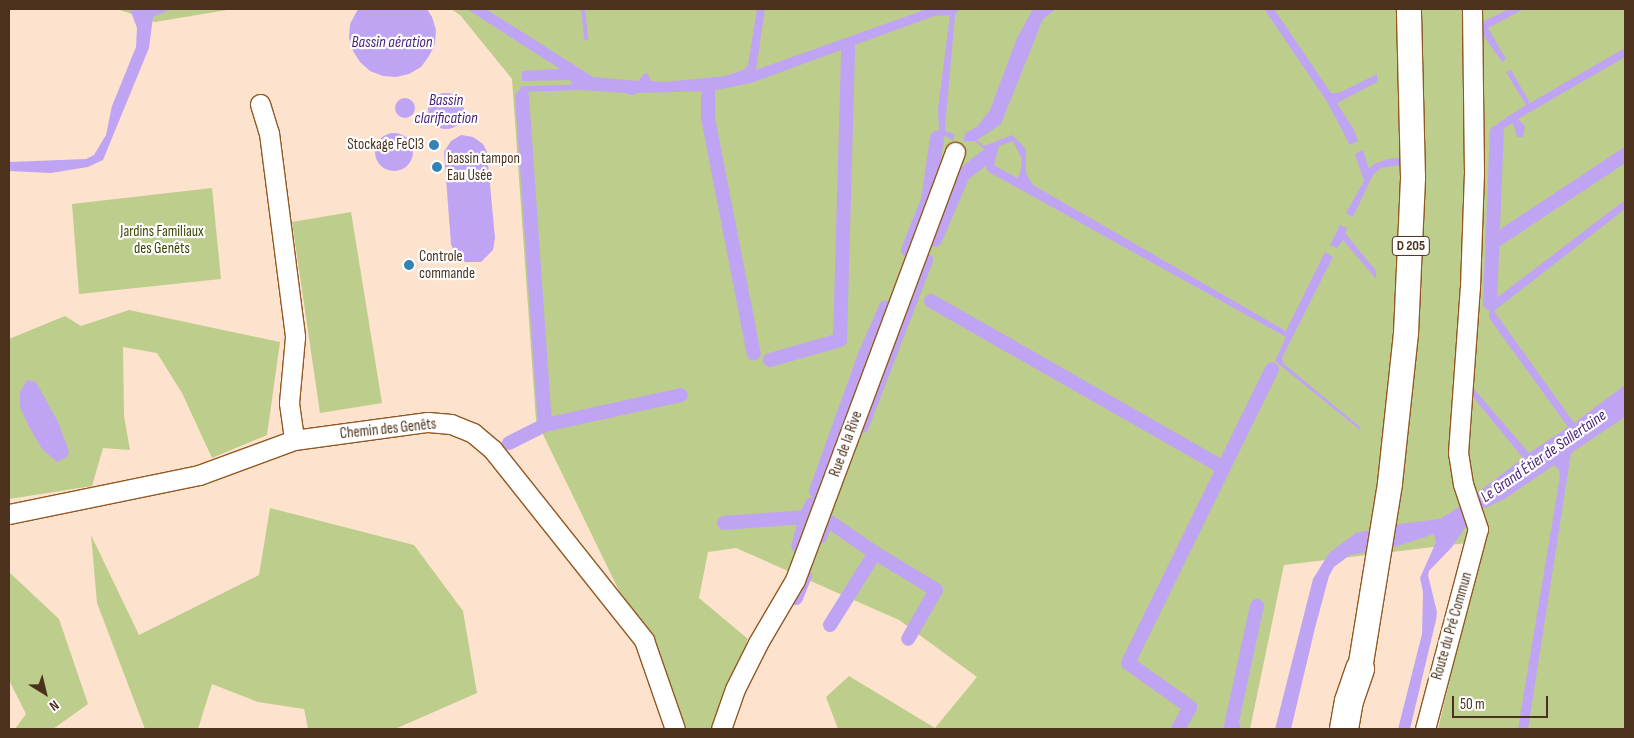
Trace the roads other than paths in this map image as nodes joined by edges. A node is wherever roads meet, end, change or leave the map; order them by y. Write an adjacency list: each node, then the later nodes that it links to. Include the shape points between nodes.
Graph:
1 (1409, 9): 7 (main road, D 205, via 1413,177 1406,332 1390,483)
2 (1472, 9): 12 (street, Route du Pré Commun, via 1474,173 1470,287 1458,453 1477,523 1475,548 1438,672)
3 (260, 104): 5 (street, via 269,133 295,338 289,403)
4 (955, 152): 9 (street, Rue de la Rive, via 795,580 735,689)
5 (294, 440): 6 (street, Chemin des Genêts, via 199,475); 8 (street, Chemin des Genêts, via 428,422 451,424 473,433 493,450 644,640)
6 (9, 514)
7 (1360, 669): 10 (highway, D 205); 11 (highway, D 205)
8 (674, 729)
9 (721, 729)
10 (1344, 729)
11 (1355, 729)
12 (1425, 729)

